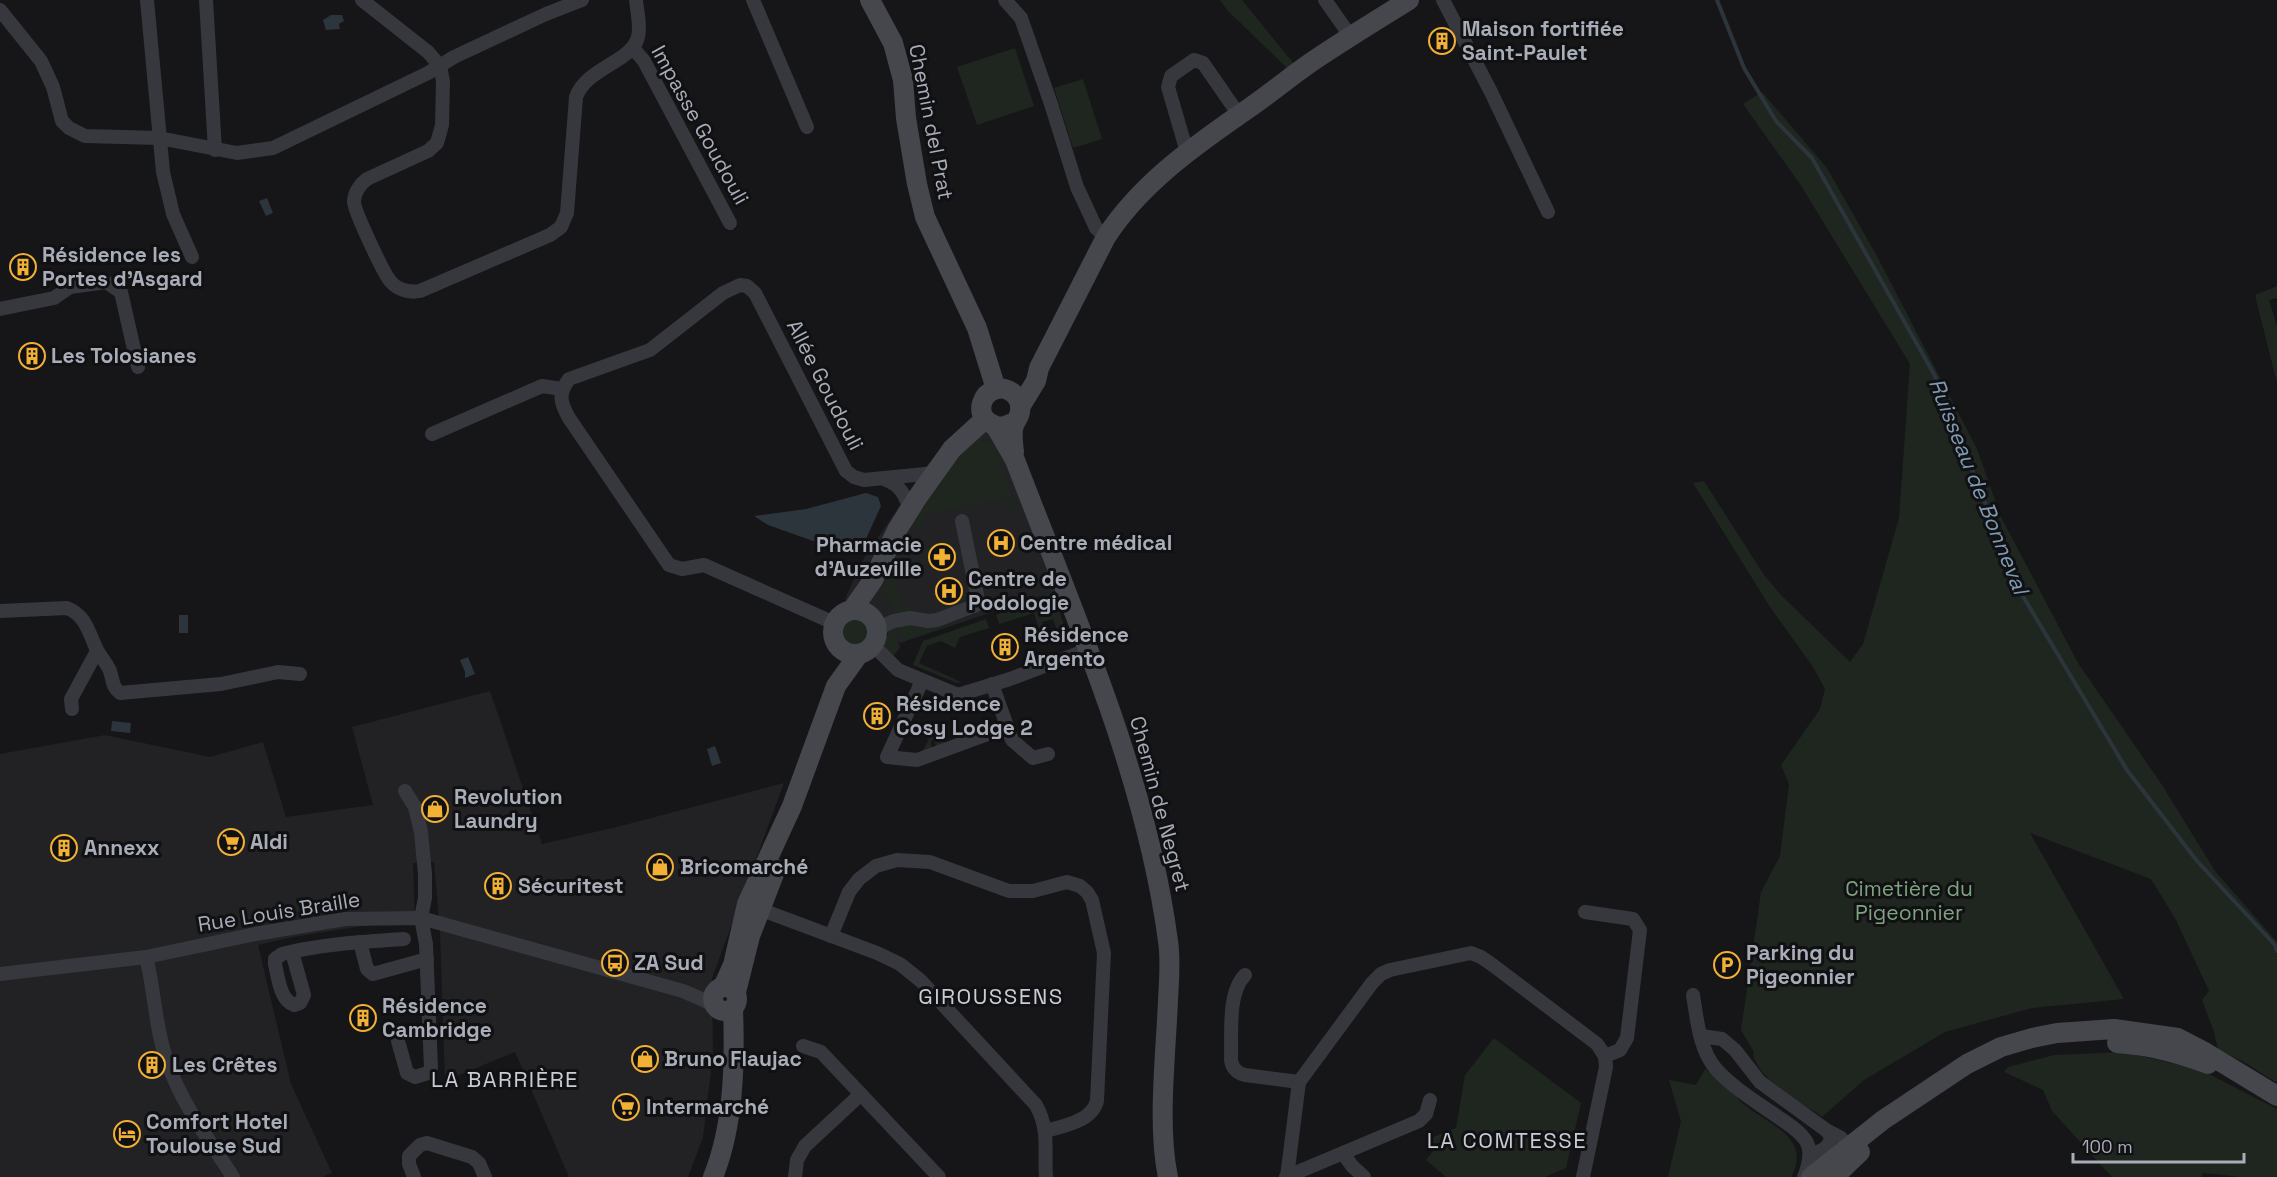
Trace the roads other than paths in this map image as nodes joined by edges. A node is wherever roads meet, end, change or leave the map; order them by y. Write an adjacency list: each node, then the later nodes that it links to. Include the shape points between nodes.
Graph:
1 (147, 0): 18 (street)
2 (206, 0): 19 (street)
3 (362, 0): 15 (street)
4 (582, 0): 15 (street)
5 (636, 0): 14 (street, via 638,33)
6 (753, 0): 17 (street)
7 (870, 0): 29 (street, Chemin del Prat, via 893,43 903,80 906,118 925,217)
8 (1005, 0): 23 (street, via 1022,18 1029,36 1077,187 1086,206)
9 (1324, 0): 13 (street)
10 (1409, 0): 13 (street)
11 (1443, 0): 21 (street)
12 (0, 10): 18 (street, via 42,61 62,121 69,128 85,136)
13 (1351, 37): 16 (street)
14 (633, 48): 15 (street, via 594,74 578,92 567,213 559,230 410,292 387,278 354,202 363,182 437,143 442,114); 22 (street, Impasse Goudouli, via 644,61)
15 (440, 66): 19 (street, via 273,148 237,153)
16 (1239, 115): 20 (street); 20 (street, via 1199,60 1171,76 1168,87)
17 (807, 127)
18 (159, 138): 19 (street); 24 (street, via 173,214)
19 (215, 150)
20 (1187, 152): 23 (street, via 1144,190)
21 (1548, 212)
22 (730, 223)
23 (1110, 231): 27 (street)
24 (192, 257)
25 (0, 309): 26 (street, via 54,298 70,287 106,282 121,292)
26 (138, 367)
27 (1039, 368): 29 (street, via 1015,386); 30 (street)
28 (562, 389): 32 (street, via 542,386); 35 (street, Allée Goudouli, via 569,379 650,350 723,293 747,286 846,471 864,480); 39 (street, via 560,400 569,418 669,565 682,569 704,565)
29 (1001, 389): 30 (street, via 1018,399); 31 (street, via 990,391 982,401 982,413)
30 (1018, 414): 31 (street, via 1002,427); 33 (street, Chemin de Negret, via 1012,444)
31 (990, 423): 33 (street, Chemin de Negret); 34 (street, via 963,437)
32 (432, 434)
33 (1015, 460): 42 (street, Chemin de Negret)
34 (934, 473): 35 (street, Allée Goudouli); 36 (street)
35 (882, 478): 36 (street, via 897,484)
36 (910, 509): 40 (street, via 873,580)
37 (962, 521): 40 (street, via 979,604 938,620 910,618)
38 (0, 611): 43 (street, via 75,611)
39 (834, 623): 40 (street, via 841,614); 41 (street, via 833,635)
40 (866, 630): 41 (street, via 847,653); 45 (street, via 898,670); 47 (street)
41 (838, 646): 47 (street)
42 (1087, 650): 46 (street); 86 (street, Chemin de Negret, via 1138,803 1165,920 1170,955 1164,1110)
43 (97, 651): 44 (street, via 120,693 221,684 278,672); 48 (street, via 71,699)
44 (300, 674)
45 (922, 681): 46 (street, via 958,695); 49 (street, via 887,757 917,760)
46 (992, 684): 49 (street)
47 (836, 686): 52 (street, via 792,806 781,856)
48 (72, 709)
49 (1007, 727): 50 (street, via 1012,740 1033,758)
50 (1048, 754)
51 (405, 792): 54 (street, via 415,807 421,832 426,886)
52 (754, 907): 55 (street); 64 (street, via 750,936)
53 (1585, 912): 68 (street, via 1633,919 1640,930 1627,1038 1620,1050)
54 (421, 918): 59 (street, Rue Louis Braille, via 345,919); 60 (street); 64 (street, Rue Louis Braille)
55 (831, 936): 74 (street, via 889,958 921,981 1036,1105); 74 (street, via 849,892 859,879 876,866 897,860 930,862 1009,891 1033,891 1067,882 1083,889 1092,900 1104,953 1098,1095 1090,1113)
56 (404, 939): 57 (street)
57 (360, 942): 58 (street); 60 (street, via 367,969 373,974)
58 (292, 952)
59 (146, 957): 61 (street, Rue Louis Braille); 78 (street, via 167,1061 178,1088)
60 (427, 959): 66 (street, via 431,1068 428,1073 415,1077 407,1073)
61 (0, 974)
62 (1245, 975): 69 (street, via 1234,997 1233,1067 1245,1076)
63 (1693, 994): 65 (street)
64 (725, 1003): 81 (street, via 717,1132); 82 (street, via 733,1061 723,1153)
65 (1701, 1036): 73 (street, via 1722,1039 1760,1082); 77 (street, via 1716,1069 1797,1131 1808,1143)
66 (398, 1041)
67 (803, 1046): 70 (street, via 821,1052)
68 (1605, 1056): 69 (street, via 1588,1037 1471,953 1381,974); 89 (street)
69 (1299, 1082): 87 (street)
70 (861, 1094): 83 (street, via 805,1146 797,1160); 84 (street)
71 (2274, 1094): 75 (street, via 2189,1057 2146,1046 2062,1044 2007,1058 1949,1085)
72 (1430, 1100): 76 (street, via 1419,1121)
73 (1826, 1130): 75 (street, via 1841,1138); 77 (street, via 1831,1142)
74 (1046, 1131): 85 (street)
75 (1852, 1151): 91 (street); 92 (street)
76 (1343, 1153): 87 (street); 88 (street)
77 (1810, 1155): 90 (street)
78 (233, 1177)
79 (414, 1177): 80 (street, via 409,1156 427,1143 472,1156)
80 (485, 1177)
81 (704, 1177)
82 (713, 1177)
83 (795, 1177)
84 (939, 1177)
85 (1046, 1177)
86 (1168, 1177)
87 (1287, 1177)
88 (1364, 1177)
89 (1583, 1177)
90 (1804, 1177)
91 (1811, 1177)
92 (1834, 1177)

